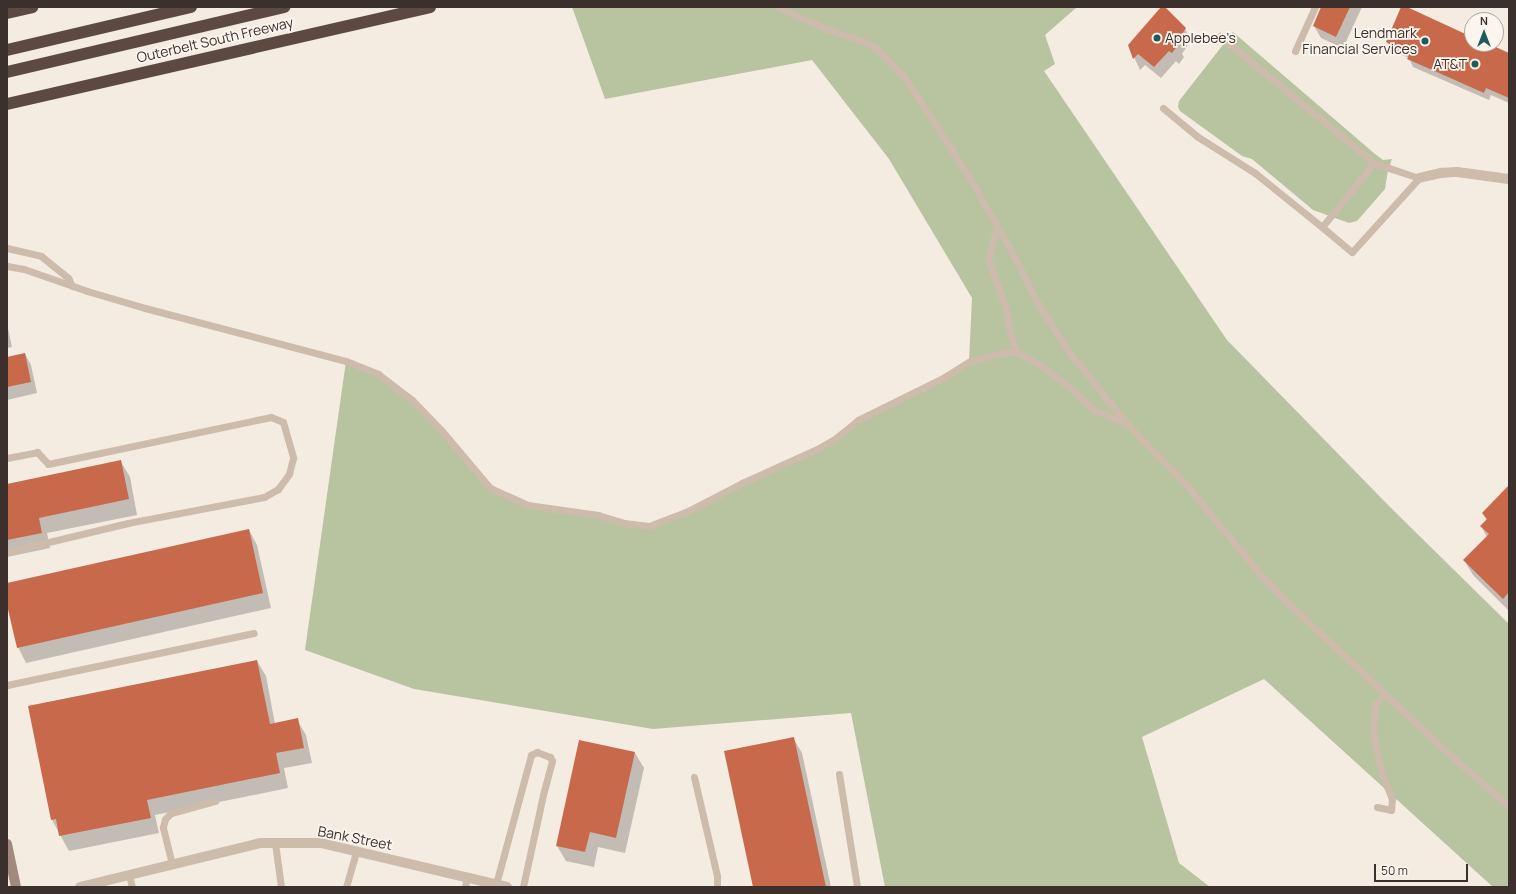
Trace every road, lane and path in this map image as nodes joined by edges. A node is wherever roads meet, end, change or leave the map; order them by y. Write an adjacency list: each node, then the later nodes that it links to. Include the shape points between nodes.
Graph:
1 (32, 7): 7 (highway)
2 (191, 7): 9 (highway)
3 (284, 7): 11 (highway)
4 (430, 7): 12 (highway, Outerbelt South Freeway)
5 (777, 7): 17 (lane, via 865,42 888,59 923,103)
6 (1315, 7): 10 (lane)
7 (7, 13)
8 (1220, 36): 14 (lane)
9 (7, 50)
10 (1295, 51)
11 (7, 72)
12 (7, 104)
13 (1163, 108): 18 (lane, via 1198,137 1255,173)
14 (1374, 163): 15 (lane); 18 (lane)
15 (1419, 178): 16 (street, via 1457,172); 18 (lane, via 1352,252)
16 (1509, 179)
17 (997, 227): 22 (lane, via 988,259 1006,309); 23 (lane, via 1036,300 1069,352)
18 (1322, 227)
19 (7, 248): 21 (lane, via 40,256 68,278)
20 (7, 266): 21 (lane, via 24,269)
21 (72, 286): 22 (lane, via 152,310 346,361 378,374 412,400 442,430 490,488 528,505 598,515 624,523 649,526 686,512 819,448 858,420 943,378 969,362 1001,353)
22 (1016, 352): 23 (lane, via 1040,365 1094,410)
23 (1127, 424): 28 (lane, via 1184,482 1260,574)
24 (7, 458): 25 (lane, via 37,452 48,464 271,417 283,422 293,458 289,474 278,488 264,497 128,523)
25 (7, 552)
26 (254, 633): 27 (lane)
27 (7, 685)
28 (1384, 693): 32 (lane); 33 (lane, via 1375,705 1373,733 1382,774 1392,799 1391,810)
29 (839, 774): 49 (lane)
30 (694, 777): 48 (lane)
31 (216, 802): 37 (lane, via 171,813 165,819 163,827)
32 (1509, 806)
33 (1377, 807)
34 (275, 843): 36 (street, Bank Street, via 321,843); 37 (street, Bank Street, via 261,843); 44 (lane)
35 (7, 844): 41 (main road)
36 (356, 851): 39 (street, Bank Street); 45 (lane)
37 (172, 864): 38 (street, Bank Street)
38 (129, 875): 42 (street, Bank Street); 43 (lane)
39 (466, 882): 40 (street, Bank Street)
40 (496, 884): 46 (street, Bank Street); 47 (lane, via 532,755 538,752 550,757 552,761)
41 (16, 887)
42 (80, 887)
43 (132, 887)
44 (281, 887)
45 (346, 887)
46 (507, 887)
47 (523, 887)
48 (717, 887)
49 (857, 887)

